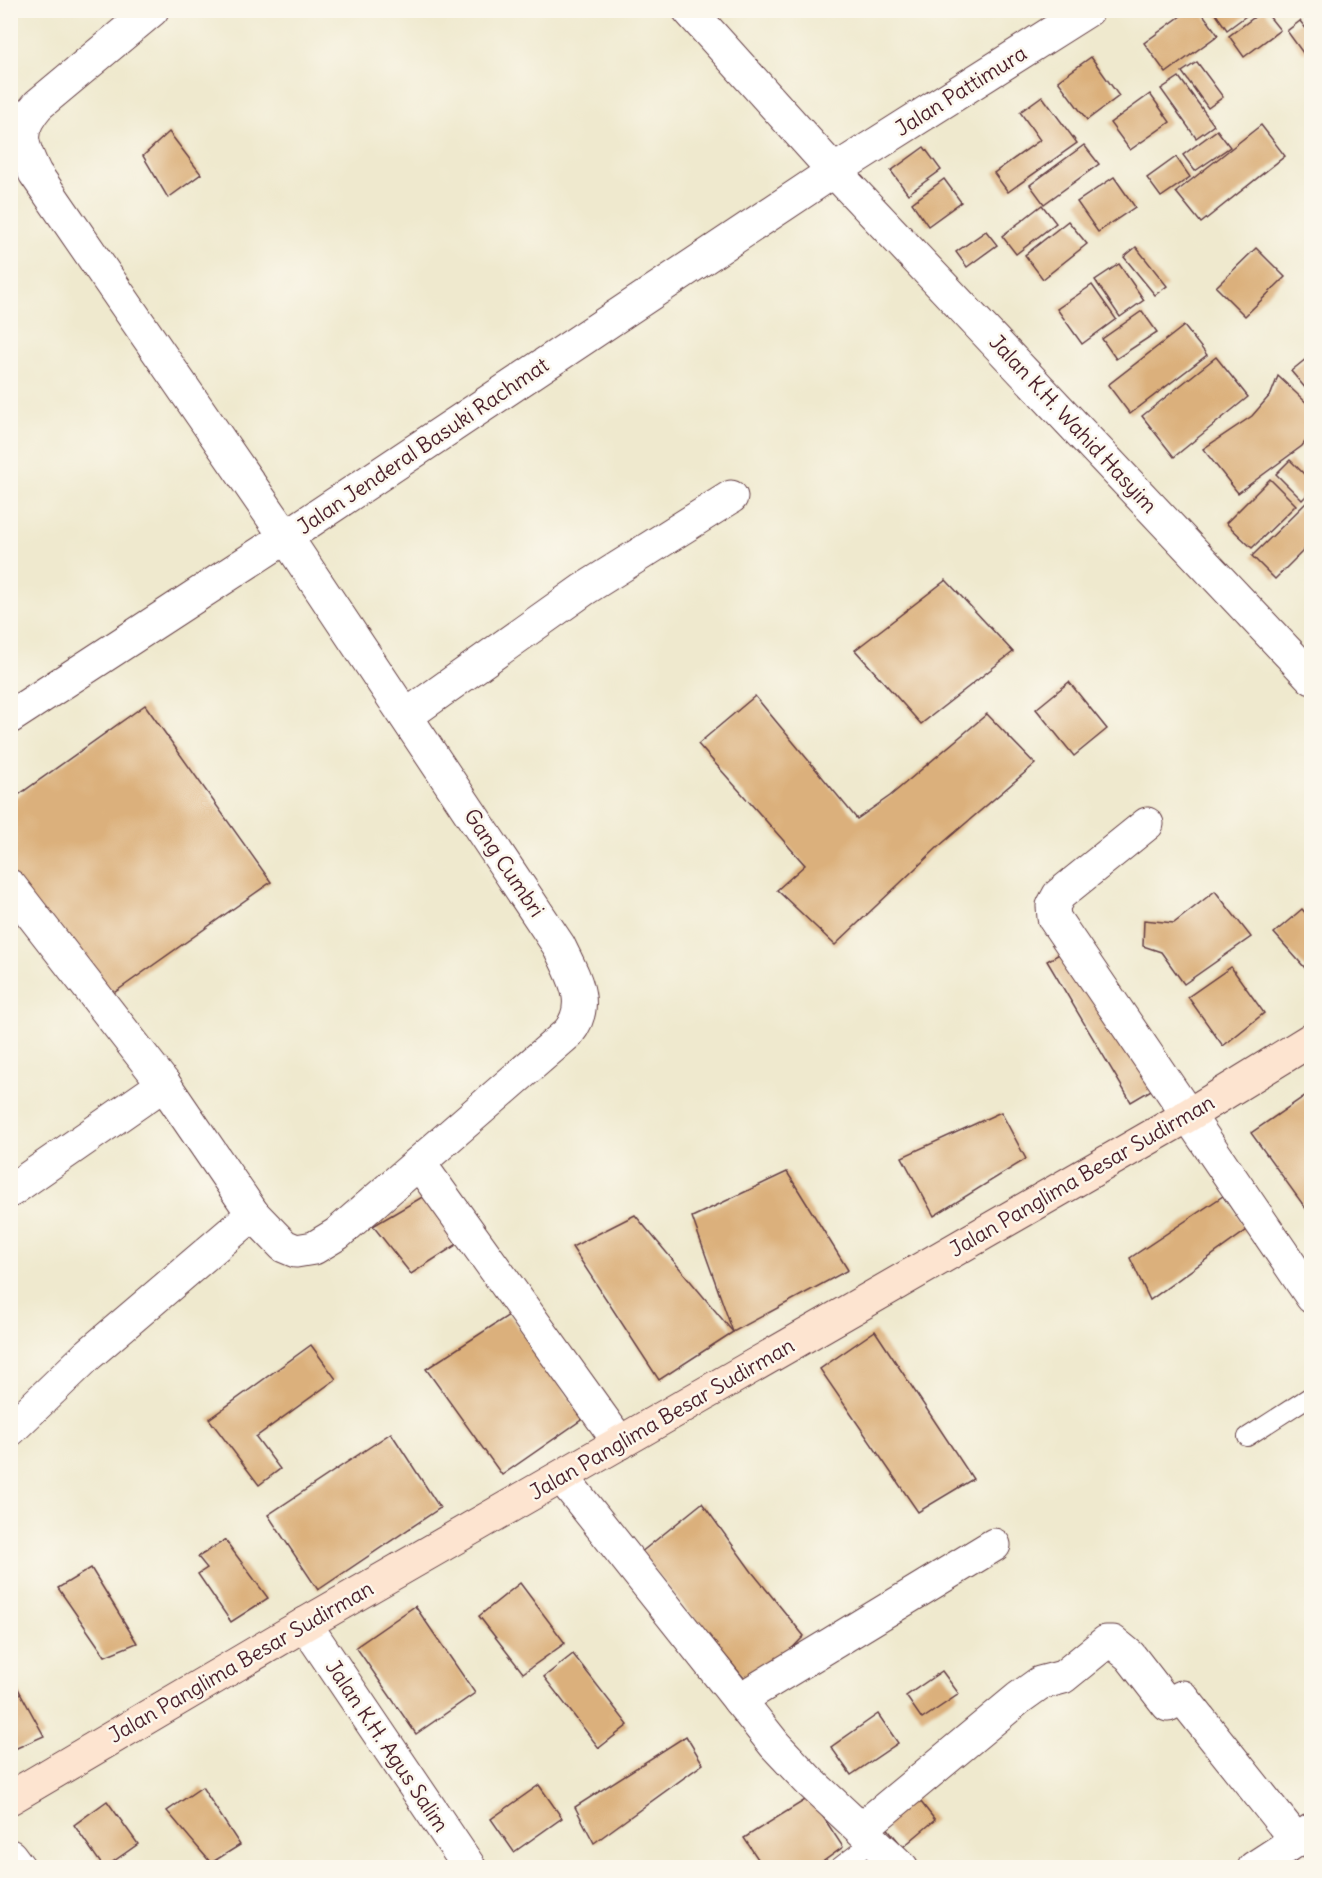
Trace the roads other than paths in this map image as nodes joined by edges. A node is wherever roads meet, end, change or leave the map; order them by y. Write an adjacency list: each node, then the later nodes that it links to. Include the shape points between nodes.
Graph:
1 (152, 10): 4 (street)
2 (689, 10): 5 (street, Jalan K.H. Wahid Hasyim)
3 (1088, 10): 5 (street, Jalan Pattimura)
4 (24, 101): 7 (street, Gang Cumbri, via 22,141 35,173)
5 (834, 171): 7 (street, Jalan Jenderal Basuki Rachmat); 8 (street, Jalan K.H. Wahid Hasyim)
6 (731, 497): 10 (street, via 583,590)
7 (286, 537): 9 (street, Jalan Jenderal Basuki Rachmat); 10 (street, Gang Cumbri)
8 (1311, 678)
9 (10, 717)
10 (406, 717): 16 (street, Gang Cumbri, via 559,946 574,979 580,1010 568,1034)
11 (1147, 824): 15 (street, via 1059,895 1053,906 1054,918)
12 (10, 886): 14 (street, Gang Cumbri)
13 (1311, 1039): 15 (main road, Jalan Panglima Besar Sudirman)
14 (164, 1084): 17 (street); 18 (street, Gang Cumbri)
15 (1187, 1116): 19 (street); 23 (main road, Jalan Panglima Besar Sudirman)
16 (419, 1163): 18 (street, Gang Cumbri, via 337,1234 314,1248 296,1251 284,1246); 23 (street)
17 (10, 1191)
18 (253, 1214): 21 (street, via 88,1355)
19 (1311, 1297)
20 (1311, 1395): 22 (lane)
21 (10, 1430)
22 (1247, 1437)
23 (620, 1443): 24 (main road, Jalan Panglima Besar Sudirman)
24 (562, 1477): 26 (main road, Jalan Panglima Besar Sudirman); 27 (street)
25 (994, 1545): 27 (street)
26 (305, 1624): 28 (main road, Jalan Panglima Besar Sudirman); 33 (street, Jalan K.H. Agus Salim)
27 (739, 1700): 29 (street, via 789,1760)
28 (10, 1798)
29 (867, 1835): 30 (street, via 1019,1698 1040,1683 1063,1677 1106,1642 1113,1642 1130,1656 1168,1705 1182,1697); 34 (lane); 35 (street)
30 (1304, 1835): 36 (street)
31 (10, 1856): 32 (street)
32 (19, 1868)
33 (470, 1868)
34 (838, 1868)
35 (902, 1868)
36 (1254, 1868)

